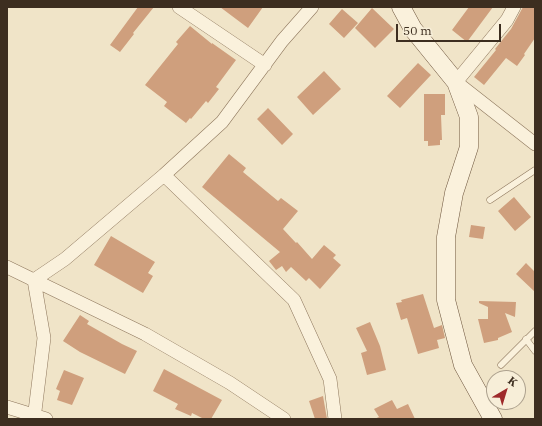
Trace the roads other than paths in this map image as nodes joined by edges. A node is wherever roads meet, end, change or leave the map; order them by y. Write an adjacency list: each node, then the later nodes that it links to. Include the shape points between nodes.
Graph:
1 (179, 7): 5 (street)
2 (312, 7): 5 (street)
3 (401, 7): 6 (street, via 413,29)
4 (514, 7): 6 (street, via 507,20)
5 (265, 65): 9 (street, via 222,122)
6 (456, 82): 7 (street); 21 (street, via 469,117 469,147 454,194 446,237 446,300 463,366)
7 (535, 144)
8 (535, 170): 10 (lane)
9 (164, 175): 12 (street, via 65,259); 20 (street, via 294,300 330,379)
10 (490, 200)
11 (7, 267): 12 (street)
12 (34, 280): 18 (street, via 44,338); 19 (street, via 145,334 230,383)
13 (535, 331): 14 (lane)
14 (526, 339): 15 (lane); 16 (lane)
15 (535, 351)
16 (501, 365)
17 (7, 407): 18 (street)
18 (38, 418)
19 (284, 419)
20 (335, 419)
21 (493, 419)

